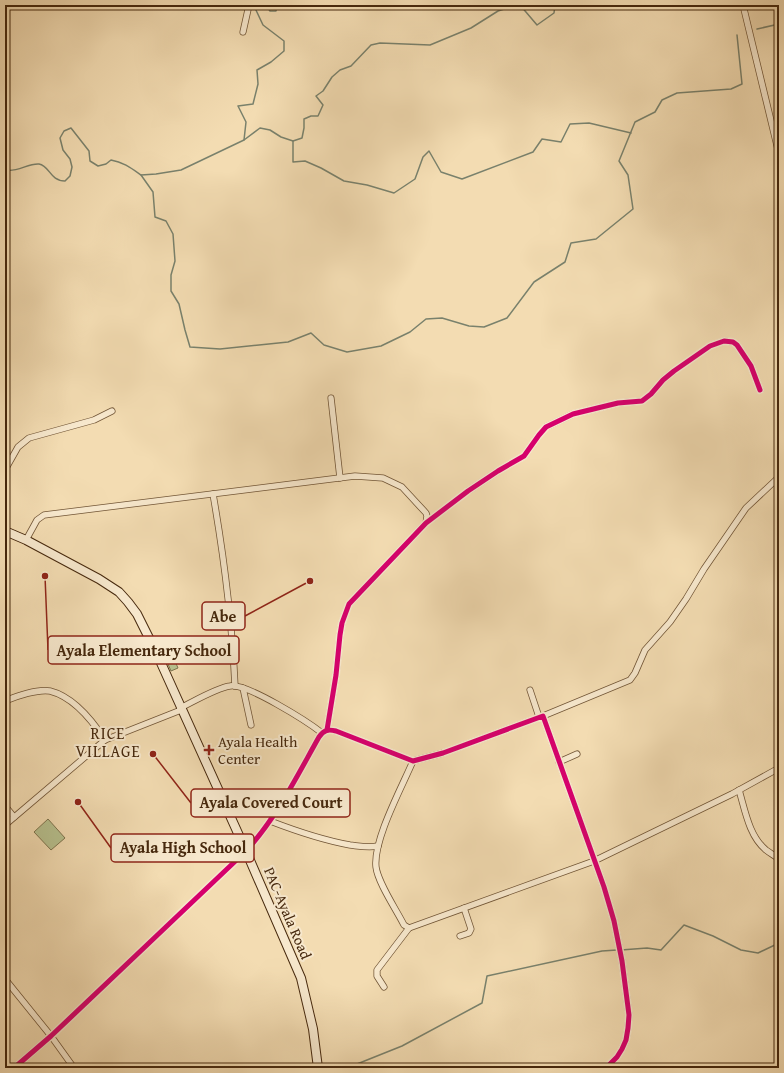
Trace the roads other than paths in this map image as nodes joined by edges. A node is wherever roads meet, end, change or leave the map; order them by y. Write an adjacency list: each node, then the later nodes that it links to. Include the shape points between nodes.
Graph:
1 (15, 5): 2 (street)
2 (34, 5)
3 (249, 5): 5 (street)
4 (743, 5): 6 (street)
5 (243, 32)
6 (779, 154)
7 (760, 390): 14 (street, via 751,366 737,345 729,341 717,342 674,371 642,400 591,409 551,424 539,435 524,456 468,491)
8 (332, 398): 12 (street)
9 (112, 411): 10 (street, via 94,420 29,438 18,447)
10 (5, 470)
11 (779, 477): 22 (street, via 746,508 670,622 645,650 630,680)
12 (340, 478): 13 (street); 14 (street, via 383,478 402,487 426,513)
13 (213, 494): 16 (street, via 44,515 37,520); 17 (street, via 228,600)
14 (426, 523): 24 (street, via 348,606 340,635 336,675)
15 (5, 531): 16 (street, PAC-Ayala Road)
16 (26, 540): 21 (street, PAC-Ayala Road, via 119,592 136,614)
17 (235, 686): 18 (street); 21 (street, via 222,688)
18 (243, 688): 23 (street); 24 (street)
19 (530, 690): 22 (street)
20 (5, 700): 25 (street, via 49,691 63,696 80,708)
21 (180, 709): 25 (street); 36 (street, PAC-Ayala Road)
22 (541, 717): 27 (street, via 443,753); 28 (street)
23 (251, 725)
24 (325, 732): 27 (street, via 340,732); 33 (street)
25 (105, 740): 32 (street)
26 (577, 754): 28 (street)
27 (413, 761): 35 (street)
28 (559, 762): 38 (street)
29 (779, 768): 30 (street)
30 (739, 790): 37 (street, via 758,841 765,850); 38 (street)
31 (5, 806): 32 (street)
32 (14, 817): 34 (street)
33 (270, 821): 35 (street, via 329,841 370,848); 36 (street)
34 (5, 825)
35 (378, 846): 40 (street, via 376,867 382,884 404,925)
36 (246, 851): 44 (street); 47 (street, PAC-Ayala Road, via 301,978 313,1029)
37 (779, 859)
38 (594, 861): 39 (street); 48 (street, via 614,921 629,1015 626,1040 617,1057)
39 (464, 908): 40 (street); 41 (street, via 470,929 468,933)
40 (410, 928): 43 (street, via 377,970)
41 (460, 936)
42 (5, 979): 44 (street)
43 (384, 987)
44 (51, 1036): 45 (street); 46 (street)
45 (14, 1068)
46 (74, 1068)
47 (318, 1068)
48 (606, 1068)

